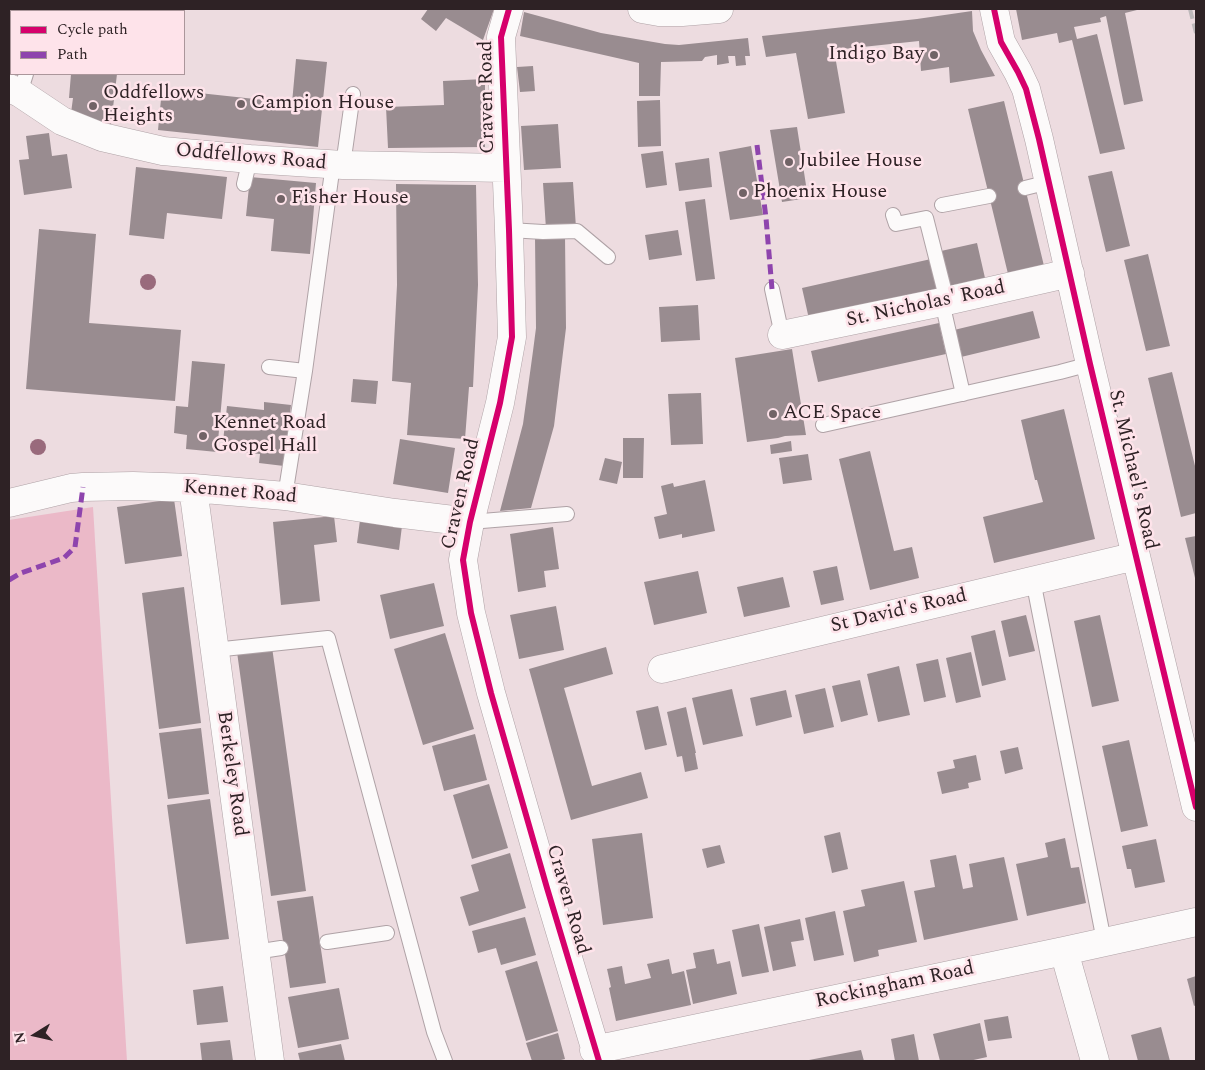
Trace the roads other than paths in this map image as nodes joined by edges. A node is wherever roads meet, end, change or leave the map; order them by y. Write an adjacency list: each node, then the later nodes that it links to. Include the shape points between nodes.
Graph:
1 (509, 9): 8 (street, Craven Road, via 501,37)
2 (642, 9): 3 (street, via 659,12)
3 (719, 9)
4 (994, 9): 14 (street, St. Michael's Road, via 1000,42 1026,90 1039,139 1037,185)
5 (14, 87): 7 (street, Oddfellows Road, via 62,121 102,136 247,172)
6 (353, 94): 7 (lane)
7 (338, 164): 8 (street, Oddfellows Road); 20 (lane)
8 (506, 168): 12 (street, Craven Road)
9 (989, 196): 10 (lane)
10 (942, 206)
11 (894, 215): 16 (lane, via 896,224 926,218)
12 (509, 230): 13 (lane, via 577,231); 27 (street, Craven Road, via 512,337 500,403)
13 (608, 257)
14 (1070, 273): 16 (street, St. Nicholas' Road); 18 (street, St. Michael's Road)
15 (772, 289): 17 (lane)
16 (944, 302): 17 (street, St. Nicholas' Road); 21 (lane)
17 (782, 335)
18 (1090, 364): 21 (lane); 28 (street, St. Michael's Road)
19 (269, 367): 20 (lane)
20 (305, 371): 24 (lane)
21 (963, 394): 22 (lane)
22 (823, 425)
23 (192, 488): 24 (street, Kennet Road); 25 (street, Kennet Road, via 71,488); 30 (street, Berkeley Road)
24 (285, 496): 27 (street, Kennet Road, via 395,514)
25 (9, 503)
26 (567, 514): 27 (lane)
27 (470, 522): 38 (street, Craven Road, via 463,560 471,613 491,693)
28 (1136, 556): 29 (street, St David's Road); 32 (street, St. Michael's Road)
29 (1033, 580): 31 (street, St David's Road); 35 (lane)
30 (214, 650): 39 (street, Berkeley Road, via 268,950); 40 (lane, via 328,638 434,1032)
31 (662, 671)
32 (1196, 807)
33 (1196, 922): 35 (street, Rockingham Road)
34 (387, 933): 36 (lane)
35 (1104, 941): 37 (street, Rockingham Road)
36 (327, 942)
37 (1064, 951): 38 (street, Rockingham Road); 41 (street)
38 (596, 1055)
39 (270, 1061)
40 (445, 1061)
41 (1095, 1061)

